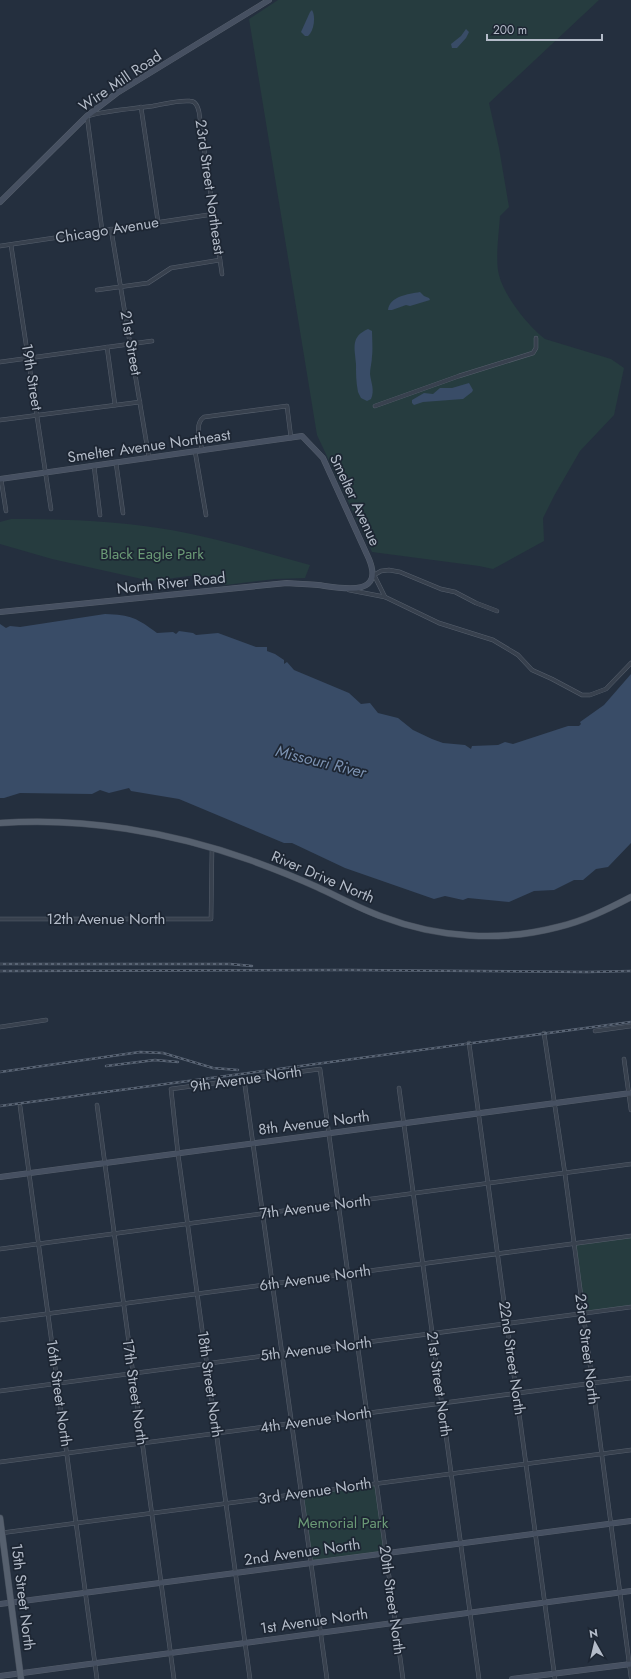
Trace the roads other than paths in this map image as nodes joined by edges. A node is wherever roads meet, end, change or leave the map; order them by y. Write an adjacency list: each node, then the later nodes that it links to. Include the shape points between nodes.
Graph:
1 (269, 0): 3 (street, Wire Mill Road, via 117,94)
2 (141, 107): 3 (street); 5 (street, 23rd Street Northeast, via 190,101 197,105); 6 (street)
3 (87, 116): 4 (street, Wire Mill Road); 8 (street)
4 (0, 202)
5 (214, 214): 6 (street, Chicago Avenue); 11 (street, 23rd Street Northeast)
6 (158, 222): 7 (street, Chicago Avenue)
7 (111, 229): 8 (street, Chicago Avenue); 13 (street, 21st Street)
8 (102, 230): 9 (street, Chicago Avenue)
9 (12, 245): 10 (street, Chicago Avenue); 19 (street, 19th Street)
10 (0, 246)
11 (220, 260): 12 (street, 23rd Street Northeast); 13 (street, via 171,268 148,283)
12 (222, 274)
13 (121, 286): 14 (street); 17 (street, 21st Street)
14 (97, 290)
15 (536, 338): 23 (street, via 533,353)
16 (152, 341): 17 (street)
17 (131, 344): 18 (street); 21 (street, 21st Street)
18 (107, 347): 19 (street); 22 (street)
19 (29, 358): 20 (street); 24 (street, 19th Street)
20 (0, 362)
21 (140, 402): 22 (street); 30 (street, 21st Street)
22 (115, 405): 24 (street)
23 (375, 406)
24 (38, 415): 25 (street); 33 (street, 19th Street)
25 (0, 420)
26 (302, 436): 27 (street, Smelter Avenue Northeast); 40 (street, Smelter Avenue, via 323,458)
27 (291, 438): 28 (street, Smelter Avenue Northeast); 28 (street, via 287,406 204,417 198,424)
28 (202, 450): 29 (street, Smelter Avenue Northeast)
29 (195, 451): 30 (street, Smelter Avenue Northeast); 39 (street)
30 (149, 458): 31 (street, Smelter Avenue Northeast)
31 (116, 462): 32 (street, Smelter Avenue Northeast); 37 (street)
32 (94, 466): 33 (street, Smelter Avenue Northeast); 38 (street)
33 (46, 472): 34 (street, Smelter Avenue Northeast); 35 (street, 19th Street)
34 (0, 479): 36 (street)
35 (51, 509)
36 (6, 511)
37 (123, 513)
38 (100, 515)
39 (206, 515)
40 (374, 575): 41 (street, North River Road, via 364,586); 42 (street); 43 (street, via 389,570 400,572)
41 (344, 589): 42 (street, North River Road); 44 (street, North River Road, via 287,583)
42 (385, 597): 45 (street, North River Road, via 439,623 493,640 518,655 532,670 582,695 606,689)
43 (497, 611)
44 (0, 612)
45 (631, 663)
46 (0, 823): 47 (main road, River Drive North, via 55,822 106,827 159,835)
47 (212, 848): 48 (main road, River Drive North, via 251,860 316,886 401,924 438,932 503,936 542,931 582,919); 49 (street, 12th Avenue North, via 211,919)
48 (631, 897)
49 (0, 919)
50 (46, 1020): 52 (street)
51 (631, 1026): 53 (street)
52 (0, 1027)
53 (594, 1031)
54 (544, 1033): 62 (street, 23rd Street North)
55 (469, 1043): 66 (street, 22nd Street North)
56 (624, 1059): 61 (street)
57 (320, 1069): 58 (street, 9th Avenue North); 68 (street, 20th Street North)
58 (244, 1080): 60 (street, 9th Avenue North); 69 (street)
59 (399, 1088): 67 (street, 21st Street North)
60 (171, 1089): 70 (street, 18th Street North)
61 (630, 1094): 62 (street, 8th Avenue North); 65 (street)
62 (554, 1104): 66 (street, 8th Avenue North); 74 (street, 23rd Street North)
63 (97, 1105): 71 (street, 17th Street North)
64 (20, 1106): 73 (street, 16th Street North)
65 (631, 1110)
66 (479, 1113): 67 (street, 8th Avenue North); 76 (street, 22nd Street North)
67 (403, 1123): 68 (street, 8th Avenue North); 77 (street, 21st Street North)
68 (329, 1134): 69 (street, 8th Avenue North); 78 (street, 20th Street North)
69 (254, 1143): 70 (street, 8th Avenue North); 79 (street)
70 (178, 1154): 71 (street, 8th Avenue North); 80 (street, 18th Street North)
71 (104, 1163): 73 (street, 8th Avenue North); 81 (street, 17th Street North)
72 (631, 1164): 74 (street, 7th Avenue North)
73 (29, 1173): 75 (street, 8th Avenue North); 83 (street, 16th Street North)
74 (564, 1174): 76 (street, 7th Avenue North); 84 (street, 23rd Street North)
75 (0, 1177)
76 (488, 1183): 77 (street, 7th Avenue North); 86 (street, 22nd Street North)
77 (413, 1194): 78 (street, 7th Avenue North); 87 (street, 21st Street North)
78 (339, 1204): 79 (street, 7th Avenue North); 88 (street, 20th Street North)
79 (263, 1213): 80 (street, 7th Avenue North); 89 (street)
80 (188, 1223): 81 (street, 7th Avenue North); 90 (street, 18th Street North)
81 (114, 1234): 83 (street, 7th Avenue North); 91 (street, 17th Street North)
82 (631, 1236): 84 (street, 6th Avenue North)
83 (39, 1244): 85 (street, 7th Avenue North); 93 (street, 16th Street North)
84 (574, 1244): 86 (street, 6th Avenue North); 94 (street, 23rd Street North)
85 (0, 1249)
86 (497, 1254): 87 (street, 6th Avenue North); 96 (street, 22nd Street North)
87 (423, 1263): 88 (street, 6th Avenue North); 97 (street, 21st Street North)
88 (348, 1274): 89 (street, 6th Avenue North); 98 (street, 20th Street North)
89 (273, 1283): 90 (street, 6th Avenue North); 99 (street)
90 (198, 1294): 91 (street, 6th Avenue North); 100 (street, 18th Street North)
91 (123, 1304): 93 (street, 6th Avenue North); 101 (street, 17th Street North)
92 (631, 1307): 94 (street, 5th Avenue North)
93 (48, 1314): 95 (street, 6th Avenue North); 103 (street, 16th Street North)
94 (582, 1314): 96 (street, 5th Avenue North); 104 (street, 23rd Street North)
95 (0, 1320)
96 (507, 1324): 97 (street, 5th Avenue North); 106 (street, 22nd Street North)
97 (432, 1334): 98 (street, 5th Avenue North); 107 (street, 21st Street North)
98 (357, 1343): 99 (street, 5th Avenue North); 108 (street, 20th Street North)
99 (282, 1353): 100 (street, 5th Avenue North); 109 (street)
100 (207, 1363): 101 (street, 5th Avenue North); 110 (street, 18th Street North)
101 (132, 1374): 103 (street, 5th Avenue North); 111 (street, 17th Street North)
102 (631, 1378): 104 (street, 4th Avenue North)
103 (57, 1383): 105 (street, 5th Avenue North); 113 (street, 16th Street North)
104 (592, 1384): 106 (street, 4th Avenue North); 114 (street, 23rd Street North)
105 (0, 1390)
106 (517, 1393): 107 (street, 4th Avenue North); 116 (street, 22nd Street North)
107 (442, 1403): 108 (street, 4th Avenue North); 117 (street, 21st Street North)
108 (367, 1414): 109 (street, 4th Avenue North); 118 (street, 20th Street North)
109 (292, 1423): 110 (street, 4th Avenue North); 119 (street)
110 (217, 1434): 111 (street, 4th Avenue North); 120 (street, 18th Street North)
111 (142, 1444): 113 (street, 4th Avenue North); 121 (street, 17th Street North)
112 (631, 1450): 114 (street, 3rd Avenue North)
113 (66, 1453): 115 (street, 4th Avenue North); 124 (street, 16th Street North)
114 (601, 1454): 116 (street, 3rd Avenue North); 125 (street, 23rd Street North)
115 (0, 1462)
116 (526, 1463): 117 (street, 3rd Avenue North); 126 (street, 22nd Street North)
117 (451, 1473): 118 (street, 3rd Avenue North); 128 (street, 21st Street North)
118 (376, 1483): 119 (street, 3rd Avenue North); 129 (street, 20th Street North)
119 (302, 1494): 120 (street, 3rd Avenue North); 130 (street)
120 (226, 1503): 121 (street, 3rd Avenue North); 131 (street, 18th Street North)
121 (151, 1513): 124 (street, 3rd Avenue North); 132 (street, 17th Street North)
122 (0, 1518): 127 (main road, 15th Street North)
123 (631, 1520): 125 (street, 2nd Avenue North)
124 (76, 1523): 127 (street, 3rd Avenue North); 134 (street, 16th Street North)
125 (610, 1523): 126 (street, 2nd Avenue North); 135 (street, 23rd Street North)
126 (536, 1532): 128 (street, 2nd Avenue North); 136 (street, 22nd Street North)
127 (1, 1533): 137 (main road, 15th Street North)
128 (461, 1543): 129 (street, 2nd Avenue North); 139 (street, 21st Street North)
129 (385, 1552): 130 (street, 2nd Avenue North); 140 (street, 20th Street North)
130 (310, 1562): 131 (street, 2nd Avenue North); 141 (street)
131 (236, 1573): 132 (street, 2nd Avenue North); 142 (street, 18th Street North)
132 (160, 1582): 134 (street, 2nd Avenue North); 143 (street, 17th Street North)
133 (631, 1591): 135 (street, 1st Avenue North)
134 (86, 1592): 137 (street, 2nd Avenue North); 144 (street, 16th Street North)
135 (620, 1592): 136 (street, 1st Avenue North); 145 (street, 23rd Street North)
136 (546, 1602): 139 (street, 1st Avenue North); 148 (street, 22nd Street North)
137 (11, 1603): 138 (street, 2nd Avenue North); 147 (main road, 15th Street North)
138 (0, 1604)
139 (470, 1613): 140 (street, 1st Avenue North); 155 (street, 21st Street North)
140 (396, 1623): 141 (street, 1st Avenue North); 154 (street, 20th Street North)
141 (321, 1632): 142 (street, 1st Avenue North); 153 (street)
142 (245, 1642): 143 (street, 1st Avenue North); 152 (street, 18th Street North)
143 (170, 1653): 144 (street, 1st Avenue North); 151 (street, 17th Street North)
144 (95, 1663): 147 (street, 1st Avenue North); 150 (street, 16th Street North)
145 (630, 1664): 148 (street); 149 (street, 23rd Street North)
146 (0, 1676): 147 (street, 1st Avenue North)
147 (21, 1676)
148 (555, 1676): 156 (street)
149 (631, 1677)
150 (97, 1679)
151 (174, 1679)
152 (250, 1679)
153 (327, 1679)
154 (403, 1679)
155 (479, 1679)
156 (512, 1679)

